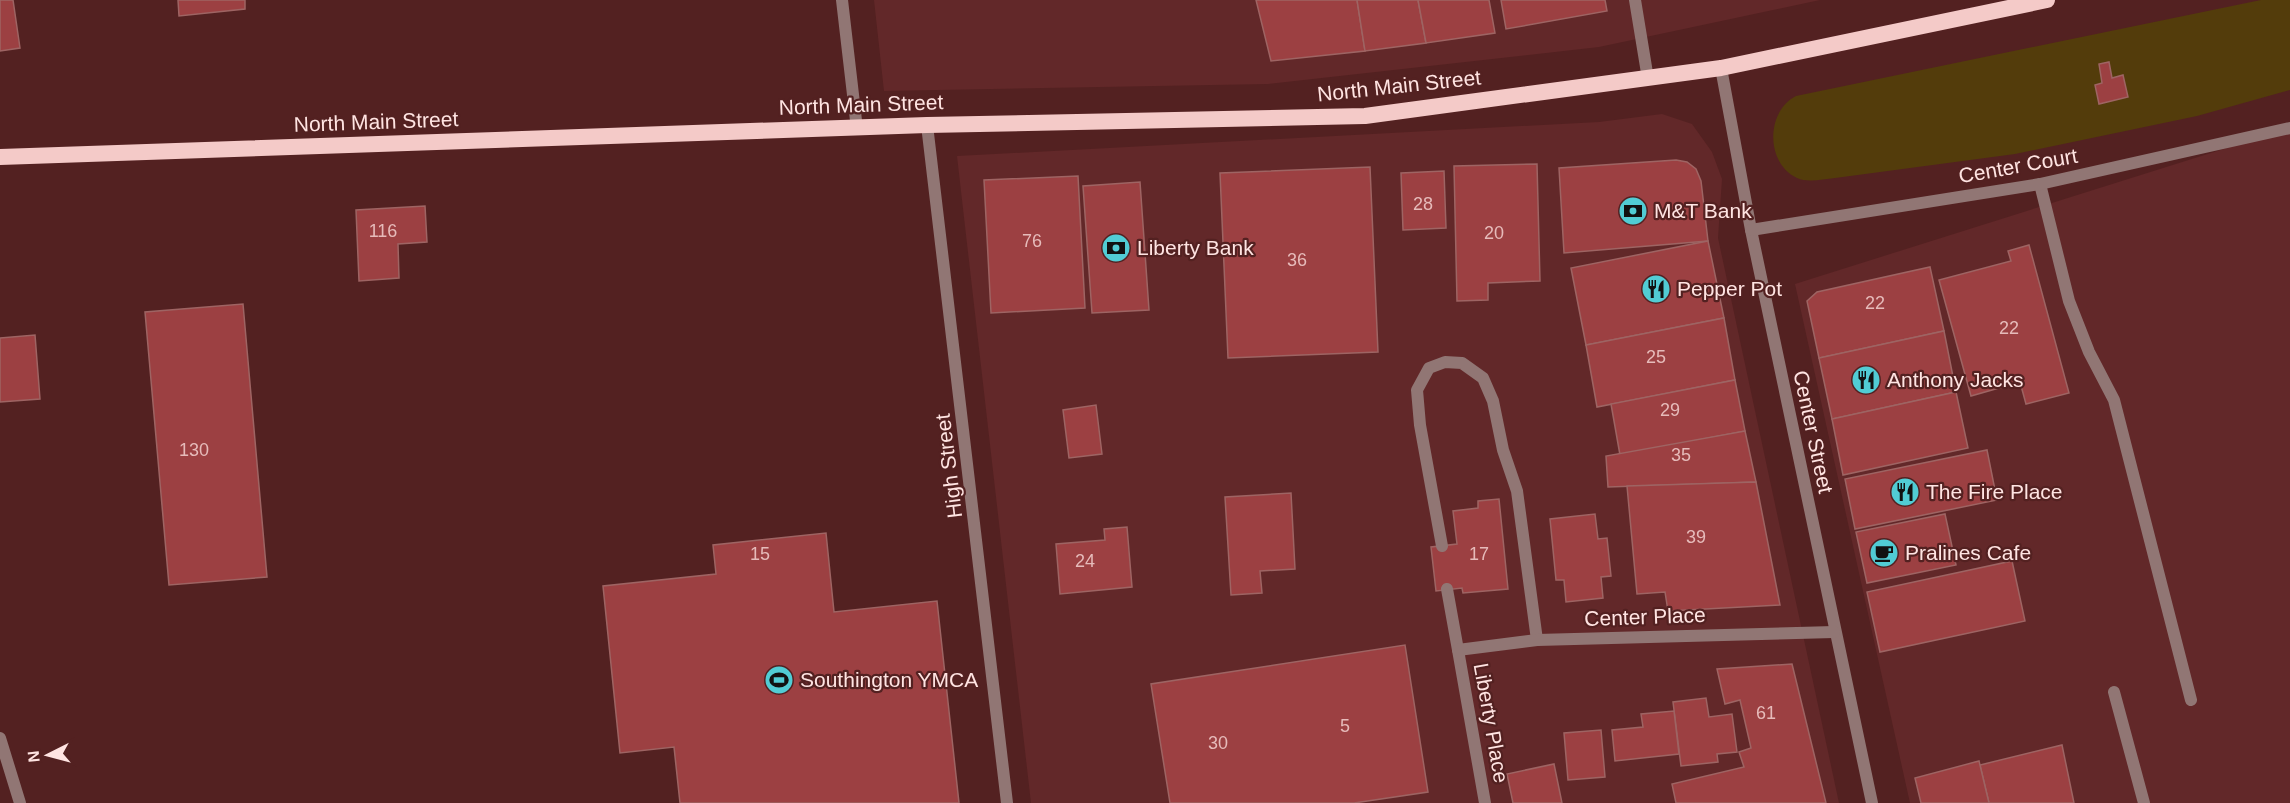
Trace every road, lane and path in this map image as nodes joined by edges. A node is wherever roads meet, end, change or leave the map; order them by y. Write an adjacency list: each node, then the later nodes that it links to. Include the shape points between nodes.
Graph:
1 (842, 0): 8 (street)
2 (1635, 0): 5 (street)
3 (2047, 0): 4 (highway, North Main Street)
4 (1721, 68): 5 (highway, North Main Street); 11 (street, Center Street)
5 (1648, 79): 6 (highway, North Main Street, via 1365,116)
6 (927, 125): 8 (highway, North Main Street); 21 (street, High Street)
7 (2290, 128): 10 (street, Center Court)
8 (856, 129): 9 (highway, North Main Street)
9 (0, 157)
10 (2040, 184): 11 (street, Center Court); 18 (street, via 2069,301 2114,400)
11 (1751, 230): 14 (street, Center Street)
12 (1442, 546): 15 (street, via 1417,390 1429,368 1445,362 1462,363 1483,378 1493,400 1503,450 1517,491)
13 (1447, 589): 16 (street, Liberty Place)
14 (1834, 632): 15 (street, Center Place); 23 (street, Center Street)
15 (1537, 640): 16 (street, Center Place)
16 (1458, 650): 22 (street, Liberty Place)
17 (2114, 692): 24 (street)
18 (2191, 700)
19 (0, 738): 20 (street)
20 (20, 803)
21 (1007, 803)
22 (1485, 803)
23 (1872, 803)
24 (2144, 803)

